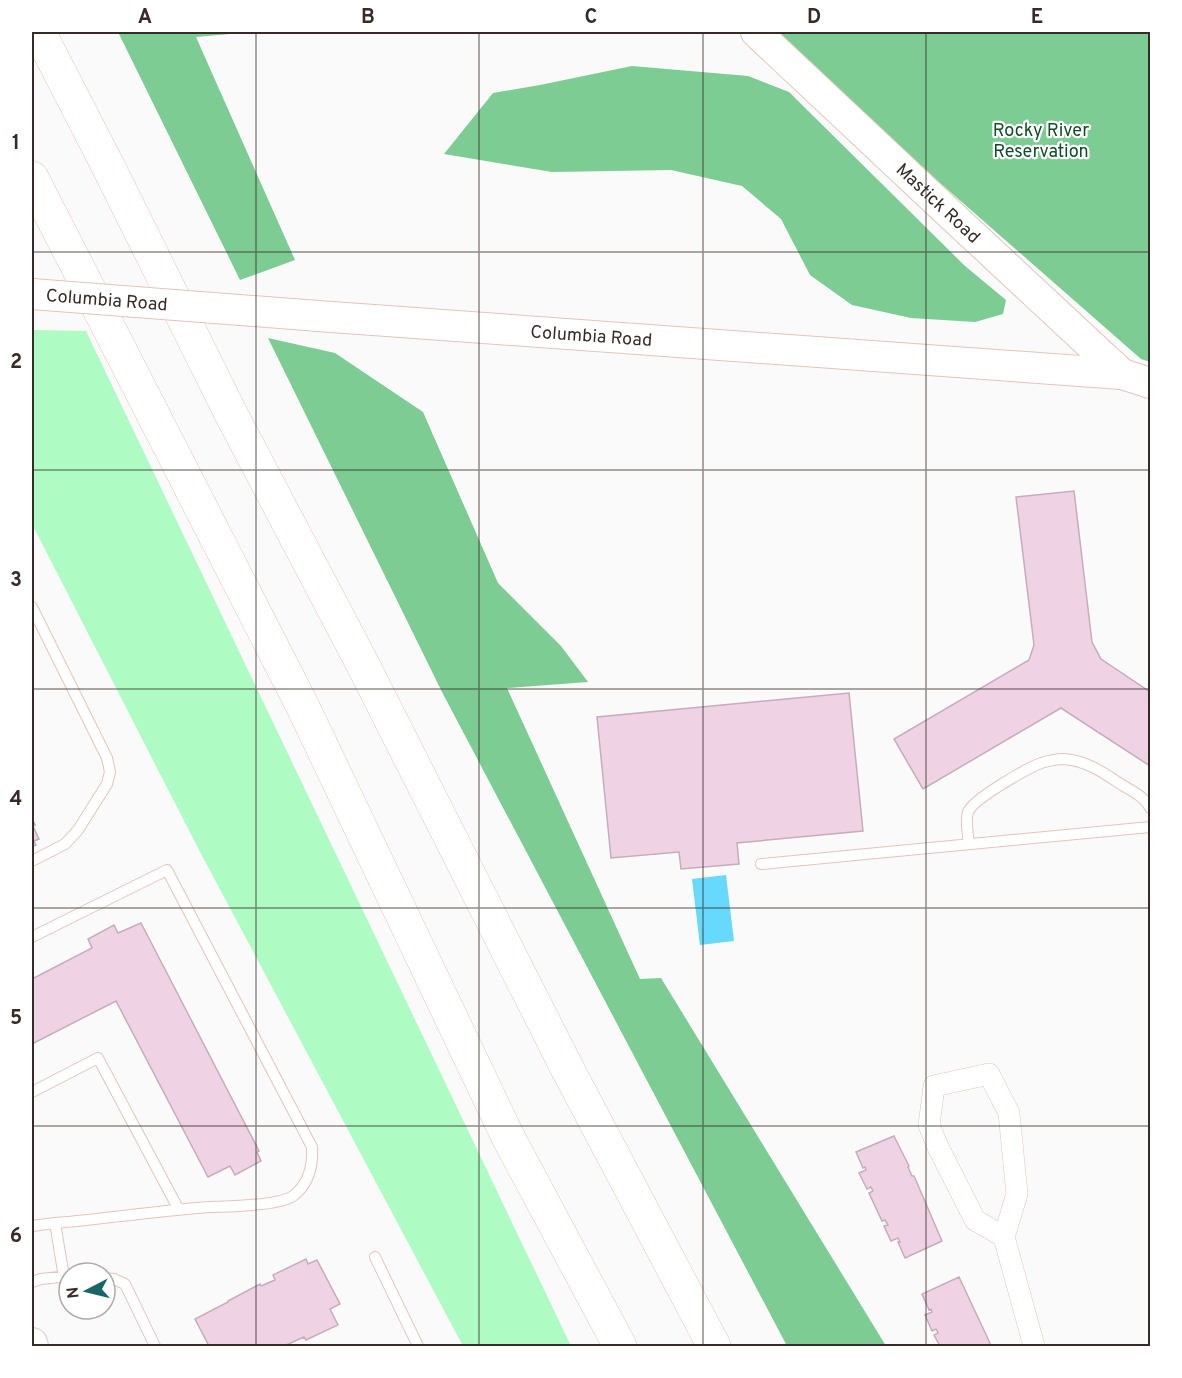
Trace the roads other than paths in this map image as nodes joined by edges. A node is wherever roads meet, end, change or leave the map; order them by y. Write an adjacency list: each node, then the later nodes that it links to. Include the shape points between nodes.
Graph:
1 (39, 32): 27 (highway, via 229,410)
2 (756, 32): 5 (street, Mastick Road)
3 (32, 178): 26 (highway, via 303,707 508,1137)
4 (32, 294): 5 (street, Columbia Road, bridge)
5 (1122, 374): 6 (street, Columbia Road)
6 (1150, 383)
7 (32, 607): 11 (lane, via 110,772 94,805 65,844)
8 (1150, 808): 10 (lane, via 1144,799 1096,768 1064,759 1050,760 1017,775 975,802 967,817)
9 (1150, 827): 10 (lane)
10 (969, 844): 12 (lane)
11 (32, 861)
12 (761, 864)
13 (32, 938): 15 (lane, via 167,870 312,1147 313,1158 304,1185 282,1201)
14 (32, 1092): 15 (lane, via 98,1058)
15 (179, 1210): 16 (lane)
16 (55, 1224): 17 (lane); 20 (lane)
17 (32, 1226)
18 (1004, 1237): 18 (street, via 1017,1194 1009,1113 989,1074 934,1086 928,1125 938,1147 975,1220); 28 (street)
19 (375, 1257): 25 (lane)
20 (64, 1261)
21 (57, 1277): 23 (lane)
22 (117, 1280): 24 (lane, via 125,1284)
23 (32, 1282)
24 (155, 1347)
25 (418, 1347)
26 (620, 1347)
27 (714, 1347)
28 (1034, 1347)

